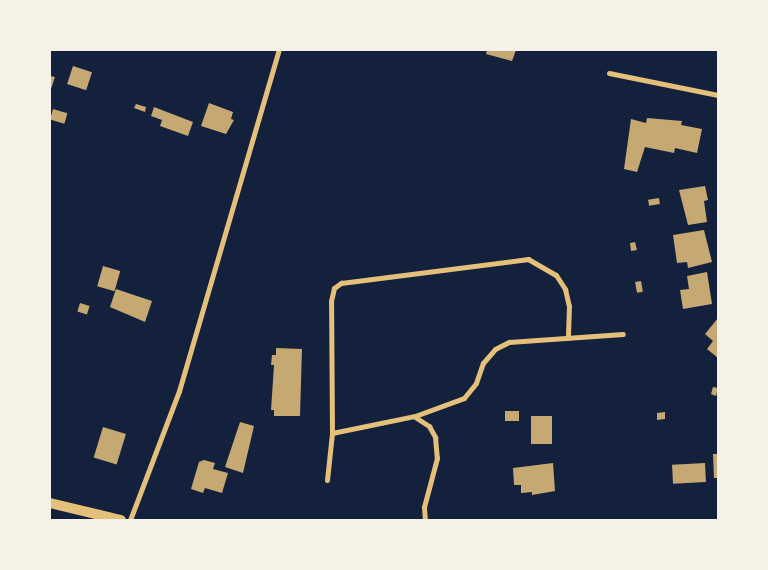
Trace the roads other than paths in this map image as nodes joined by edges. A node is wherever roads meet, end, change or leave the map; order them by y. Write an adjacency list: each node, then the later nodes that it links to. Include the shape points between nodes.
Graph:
1 (279, 50): 11 (street, via 179,390)
2 (609, 73): 3 (street)
3 (718, 95)
4 (623, 334): 5 (street)
5 (568, 338): 6 (street, via 509,342 495,349 483,363 476,383 464,398); 7 (street, via 569,306 565,289 556,275 528,259 341,282 334,288 331,301)
6 (415, 416): 7 (street); 12 (street, via 429,426 435,437 437,458 424,507)
7 (332, 433): 8 (street)
8 (327, 480)
9 (50, 503): 10 (main road)
10 (121, 520)
11 (130, 520)
12 (425, 520)

